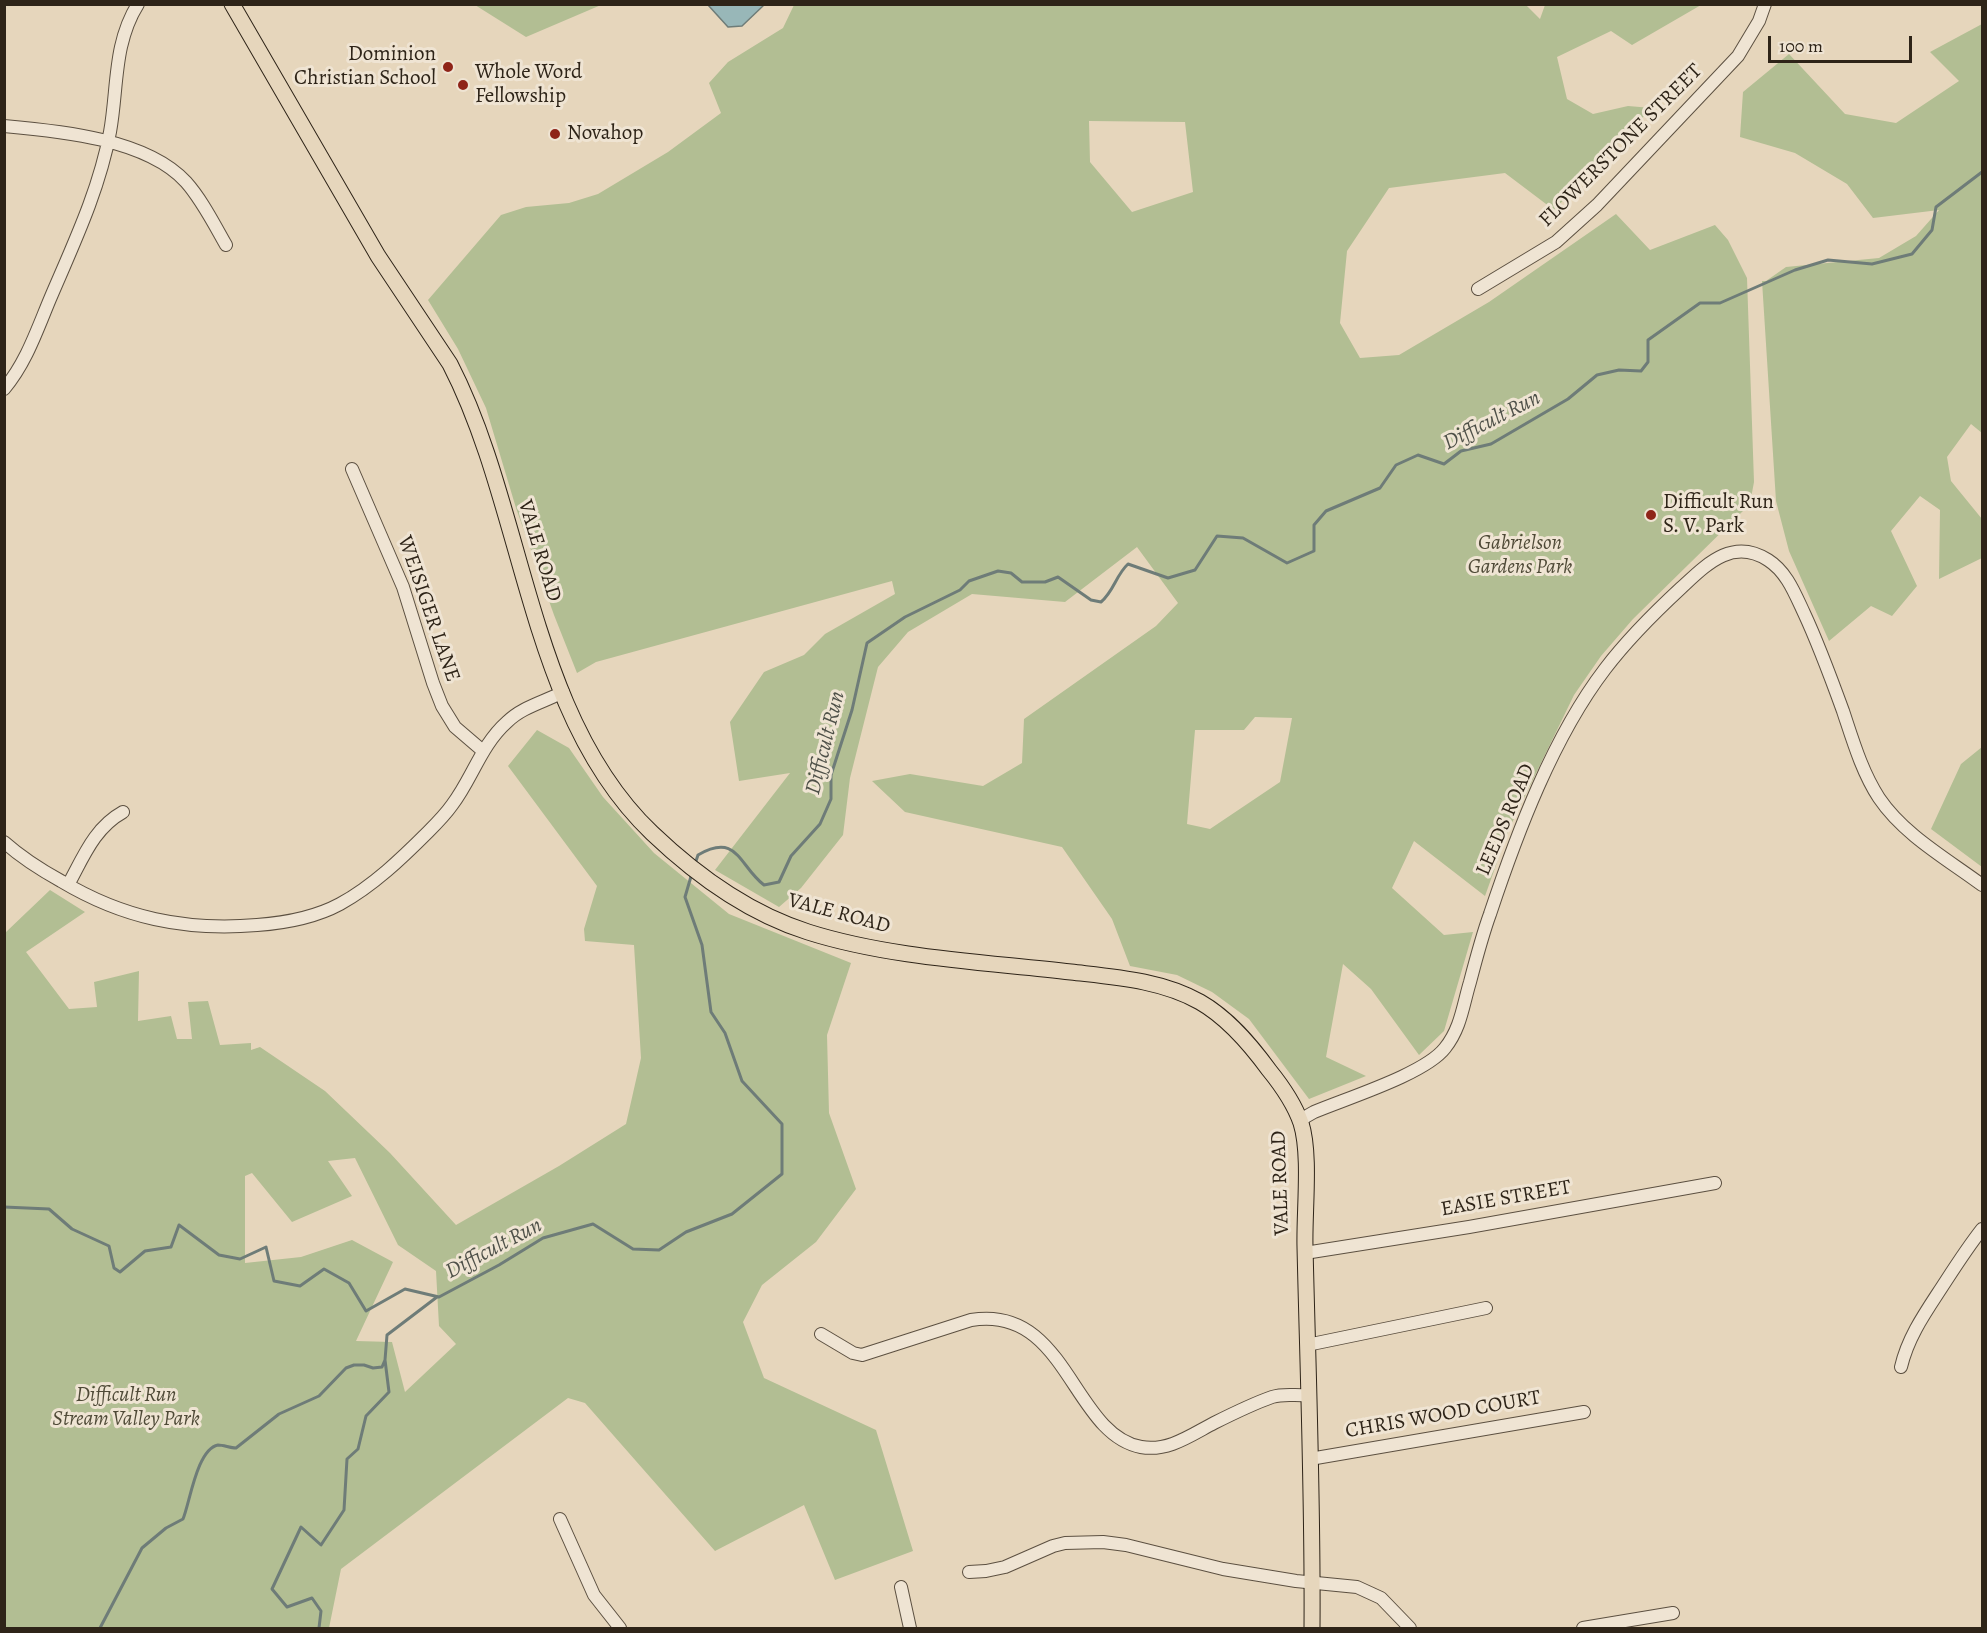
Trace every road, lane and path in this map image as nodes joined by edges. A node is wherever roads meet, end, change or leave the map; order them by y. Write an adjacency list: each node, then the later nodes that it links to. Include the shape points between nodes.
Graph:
1 (138, 4): 5 (street, via 120,47)
2 (232, 4): 10 (main road, VALE ROAD, via 378,256 460,384)
3 (1765, 4): 7 (street, FLOWERSTONE STREET, via 1738,56 1597,205 1556,242)
4 (4, 126): 5 (street)
5 (107, 142): 6 (street, via 145,153 173,170 190,188); 8 (street, via 79,232 25,357)
6 (226, 245)
7 (1478, 289)
8 (4, 389)
9 (352, 469): 11 (street, WEISIGER LANE, via 403,587 442,706 455,727)
10 (563, 692): 11 (street, via 514,716); 16 (main road, VALE ROAD, via 586,744 630,811 683,861 736,899 789,925 848,942 1115,977 1178,992 1211,1009 1242,1037 1278,1082)
11 (483, 751): 14 (street, via 453,805 411,849 355,895 306,918 234,927 178,924 125,912)
12 (123, 812): 14 (street, via 95,835)
13 (4, 843): 14 (street)
14 (68, 885)
15 (1983, 885): 16 (street, LEEDS ROAD, via 1902,825 1880,799 1862,765 1813,633 1791,586 1766,558 1734,552 1714,559 1650,618 1594,685 1558,746 1501,878 1458,1025 1444,1049 1423,1066)
16 (1300, 1120): 19 (main road, VALE ROAD, via 1306,1151)
17 (1715, 1183): 19 (street, EASIE STREET)
18 (1983, 1229): 23 (street, via 1919,1323)
19 (1305, 1253): 22 (main road, VALE ROAD)
20 (1486, 1308): 22 (street)
21 (821, 1334): 24 (street, via 862,1355 971,1320 1004,1320 1028,1331 1047,1347 1115,1434 1145,1448 1179,1442 1274,1397)
22 (1307, 1345): 24 (main road, VALE ROAD)
23 (1901, 1367)
24 (1308, 1395): 26 (main road, VALE ROAD)
25 (1584, 1412): 26 (street, CHRIS WOOD COURT)
26 (1310, 1459): 29 (main road, VALE ROAD)
27 (560, 1519): 32 (street, via 594,1595)
28 (969, 1572): 29 (street, via 1005,1567 1053,1546 1082,1541 1126,1545 1223,1569)
29 (1313, 1583): 34 (main road, VALE ROAD); 35 (street, via 1370,1592 1391,1606)
30 (901, 1587): 33 (street)
31 (1673, 1613): 36 (street)
32 (620, 1629)
33 (910, 1629)
34 (1312, 1629)
35 (1410, 1629)
36 (1583, 1629)

